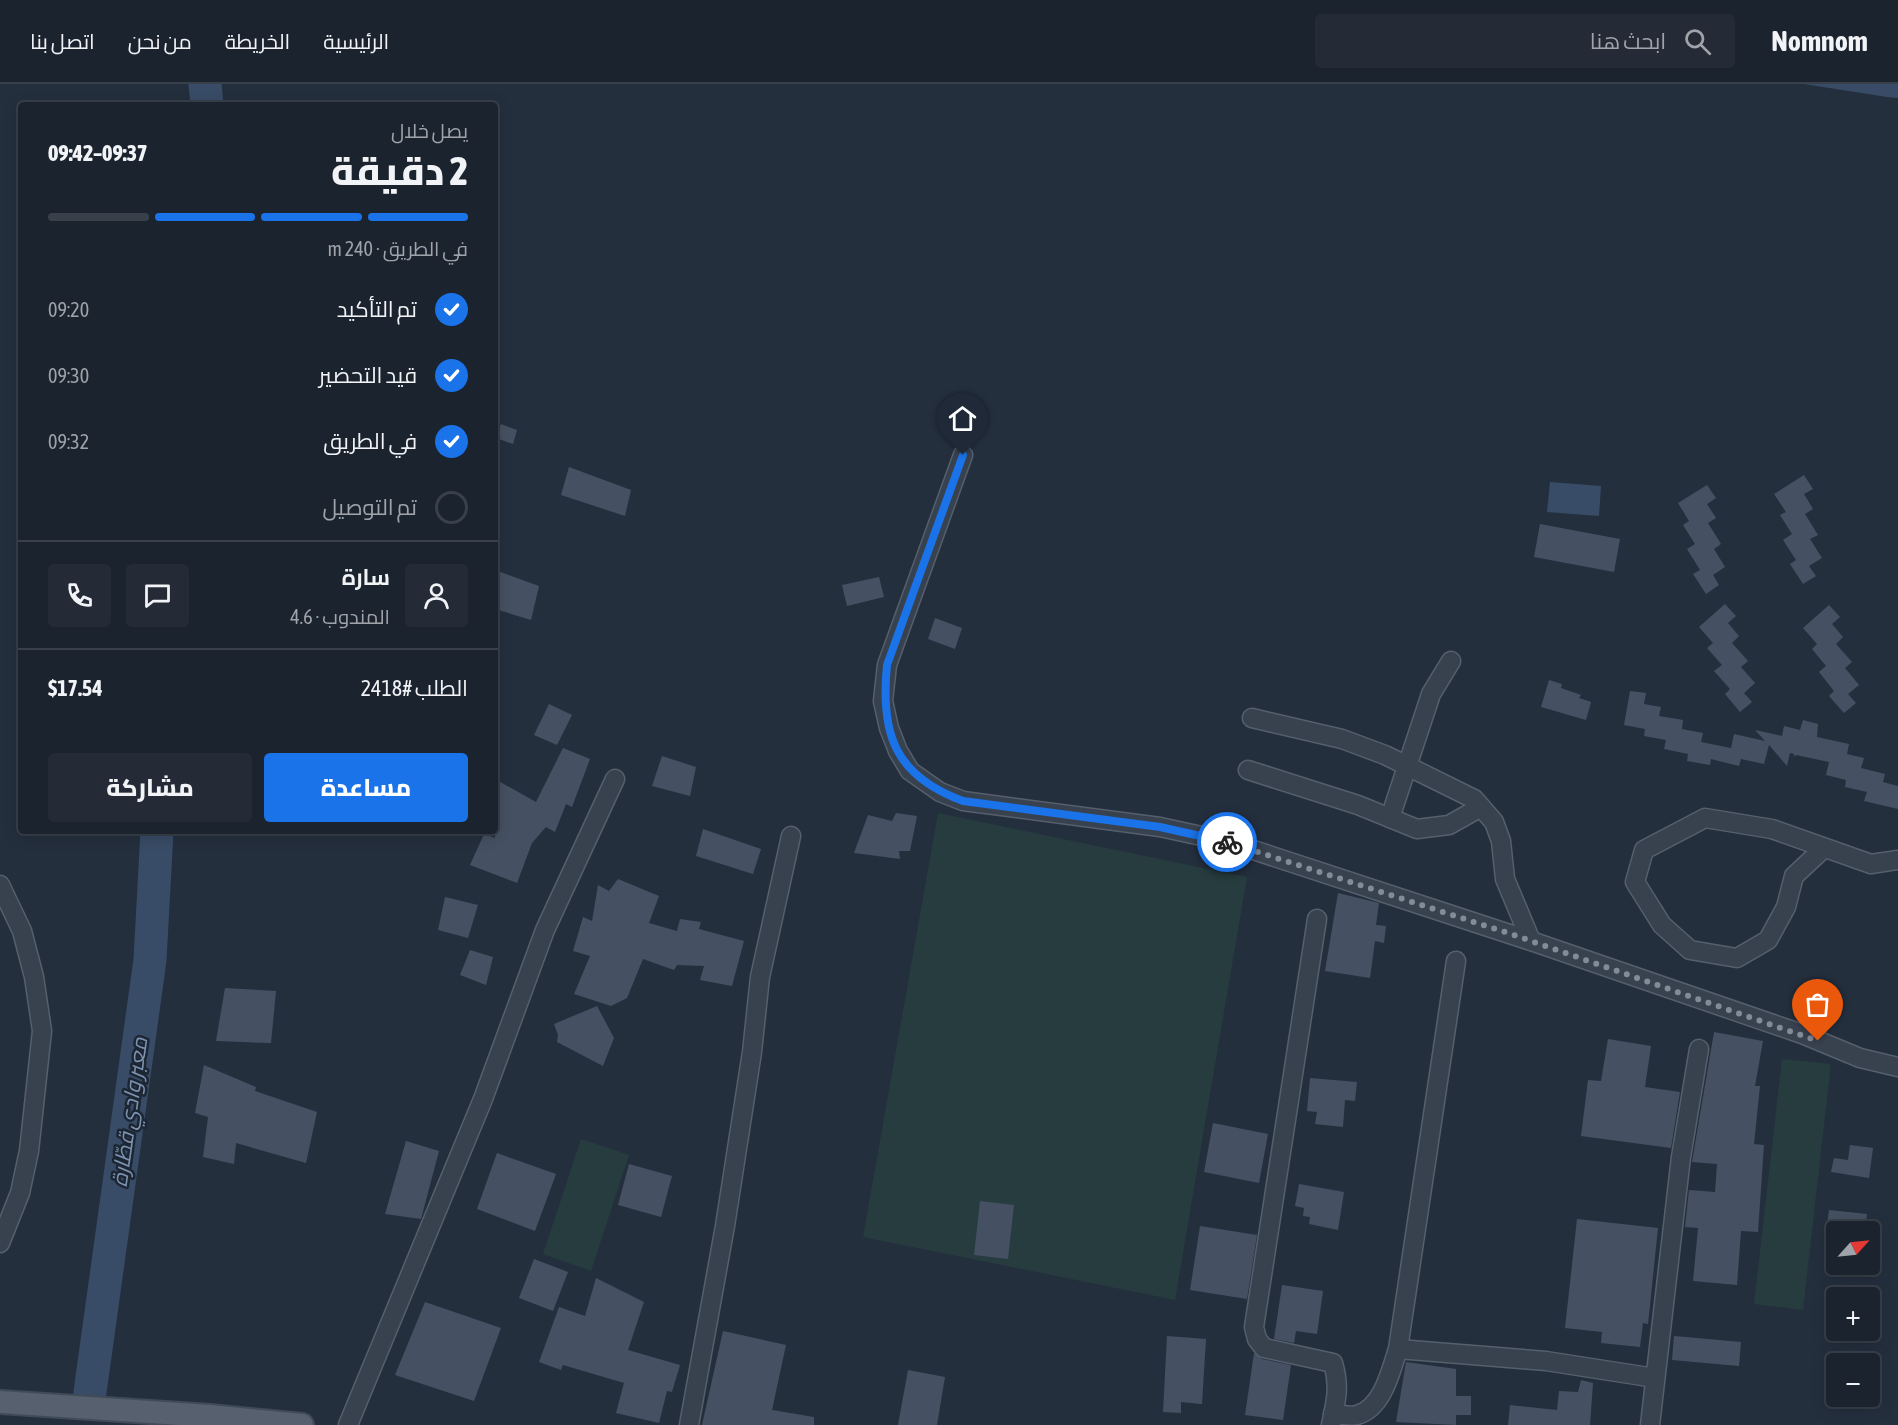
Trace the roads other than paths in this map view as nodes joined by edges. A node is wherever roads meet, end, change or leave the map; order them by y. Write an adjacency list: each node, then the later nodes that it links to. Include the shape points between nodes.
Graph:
1 (963, 455): 14 (street, via 887,665 884,700 889,728 910,771 933,788 963,801 1160,827 1229,842)
2 (1451, 661): 4 (street, via 1431,694)
3 (1252, 718): 4 (street, via 1342,739)
4 (1405, 764): 7 (street, via 1474,799); 8 (street)
5 (1248, 770): 8 (street)
6 (615, 778): 26 (street, via 545,930 483,1099)
7 (1481, 807): 8 (street, via 1449,825 1428,828 1417,829); 14 (street, via 1494,822 1501,841 1505,879)
8 (1390, 818)
9 (791, 836): 27 (street, via 760,977 725,1226)
10 (1824, 848): 10 (street, via 1772,829 1705,818 1644,850 1635,882 1662,925 1690,950 1737,958 1768,940 1786,907 1794,876); 11 (street, via 1871,864)
11 (1898, 860)
12 (0, 885): 18 (street, via 22,931 42,1031 29,1151 20,1193)
13 (1317, 919): 22 (street, via 1254,1327 1264,1348 1333,1363 1338,1399)
14 (1531, 941): 17 (street, via 1802,1034 1860,1058)
15 (1456, 961): 19 (street)
16 (1699, 1049): 20 (street, via 1681,1157)
17 (1898, 1067)
18 (0, 1243)
19 (1398, 1349): 20 (street, via 1546,1362); 22 (street, via 1374,1404 1357,1416)
20 (1655, 1378): 28 (street)
21 (0, 1402): 23 (main road)
22 (1332, 1419)
23 (208, 1420): 24 (main road)
24 (241, 1422): 25 (main road)
25 (302, 1425)
26 (348, 1425)
27 (689, 1425)
28 (1650, 1425)

